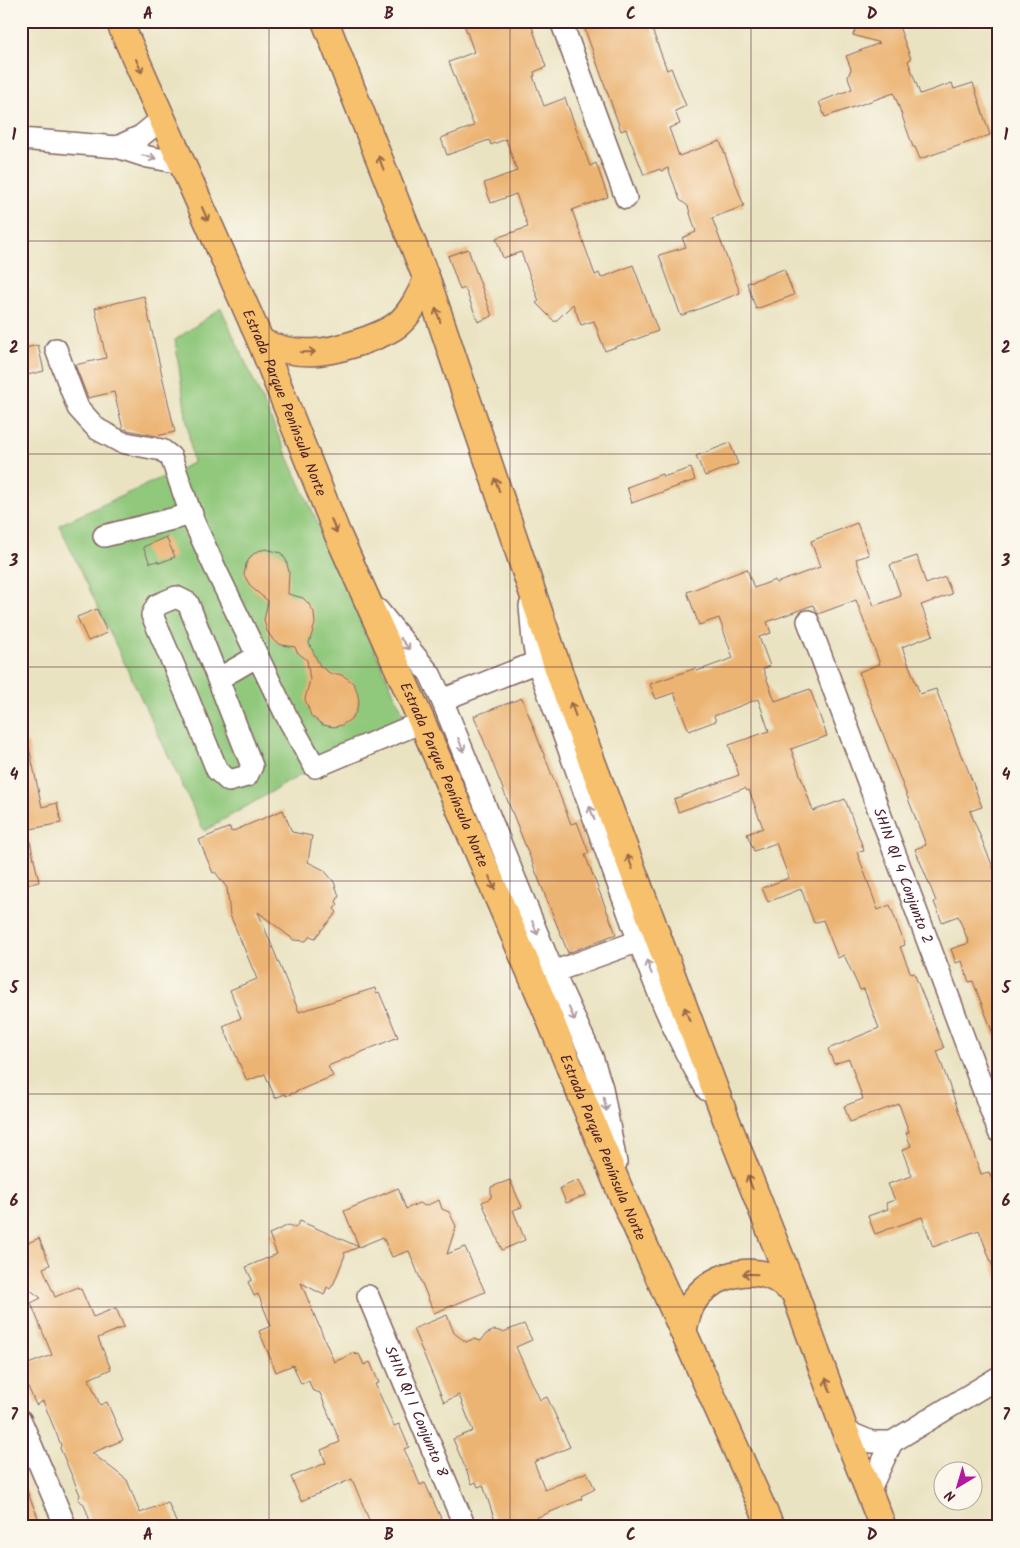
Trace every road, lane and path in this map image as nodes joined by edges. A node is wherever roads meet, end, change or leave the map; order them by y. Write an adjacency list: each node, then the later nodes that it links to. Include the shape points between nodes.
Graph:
1 (119, 21): 4 (main road, Estrada Parque Península Norte, one-way to 4)
2 (325, 21): 9 (main road, one-way to 2)
3 (561, 21): 8 (street)
4 (162, 118): 6 (street, via 141,136); 7 (main road, Estrada Parque Península Norte)
5 (21, 139): 6 (street)
6 (117, 147): 7 (street, one-way to 7)
7 (182, 163): 10 (main road, Estrada Parque Península Norte, one-way to 10)
8 (626, 198)
9 (427, 280): 10 (main road, one-way to 9, via 288,352 310,353 338,349 364,340 397,325 417,300); 14 (main road, one-way to 9)
10 (261, 342): 15 (main road, Estrada Parque Península Norte, one-way to 15, via 337,534)
11 (56, 349): 12 (street, via 78,408 97,429 121,442 162,450 170,457)
12 (192, 514): 13 (street); 17 (street)
13 (104, 536)
14 (522, 566): 18 (street); 24 (main road, one-way to 14)
15 (364, 592): 20 (street, one-way to 20, via 430,674); 21 (main road, Estrada Parque Península Norte)
16 (808, 621): 25 (street, SHIN QI 4 Conjunto 2)
17 (256, 657): 19 (street); 21 (street, via 315,768)
18 (537, 662): 20 (street); 22 (street, one-way to 18)
19 (218, 678): 19 (street, via 188,603 176,597 157,605 152,616 217,770 229,781 247,776 252,766)
20 (442, 700): 23 (street, one-way to 23)
21 (422, 722): 26 (main road, Estrada Parque Península Norte, one-way to 26)
22 (639, 941): 23 (street); 24 (street, one-way to 22, via 681,1046)
23 (553, 972): 26 (street, one-way to 26, via 592,1057 602,1088)
24 (726, 1119): 27 (main road, one-way to 24)
25 (999, 1132)
26 (621, 1193): 29 (main road, Estrada Parque Península Norte)
27 (794, 1291): 29 (main road, one-way to 29, via 773,1278 757,1274 726,1276 705,1289 690,1308); 32 (main road, one-way to 27)
28 (368, 1296): 36 (street, SHIN QI 1 Conjunto 8)
29 (683, 1331): 37 (main road, Estrada Parque Península Norte)
30 (999, 1377): 33 (street)
31 (21, 1420): 35 (street)
32 (845, 1431): 33 (street, via 872,1442); 34 (main road)
33 (892, 1442): 34 (street)
34 (869, 1491): 38 (main road)
35 (66, 1527)
36 (465, 1527)
37 (771, 1527)
38 (883, 1527)

